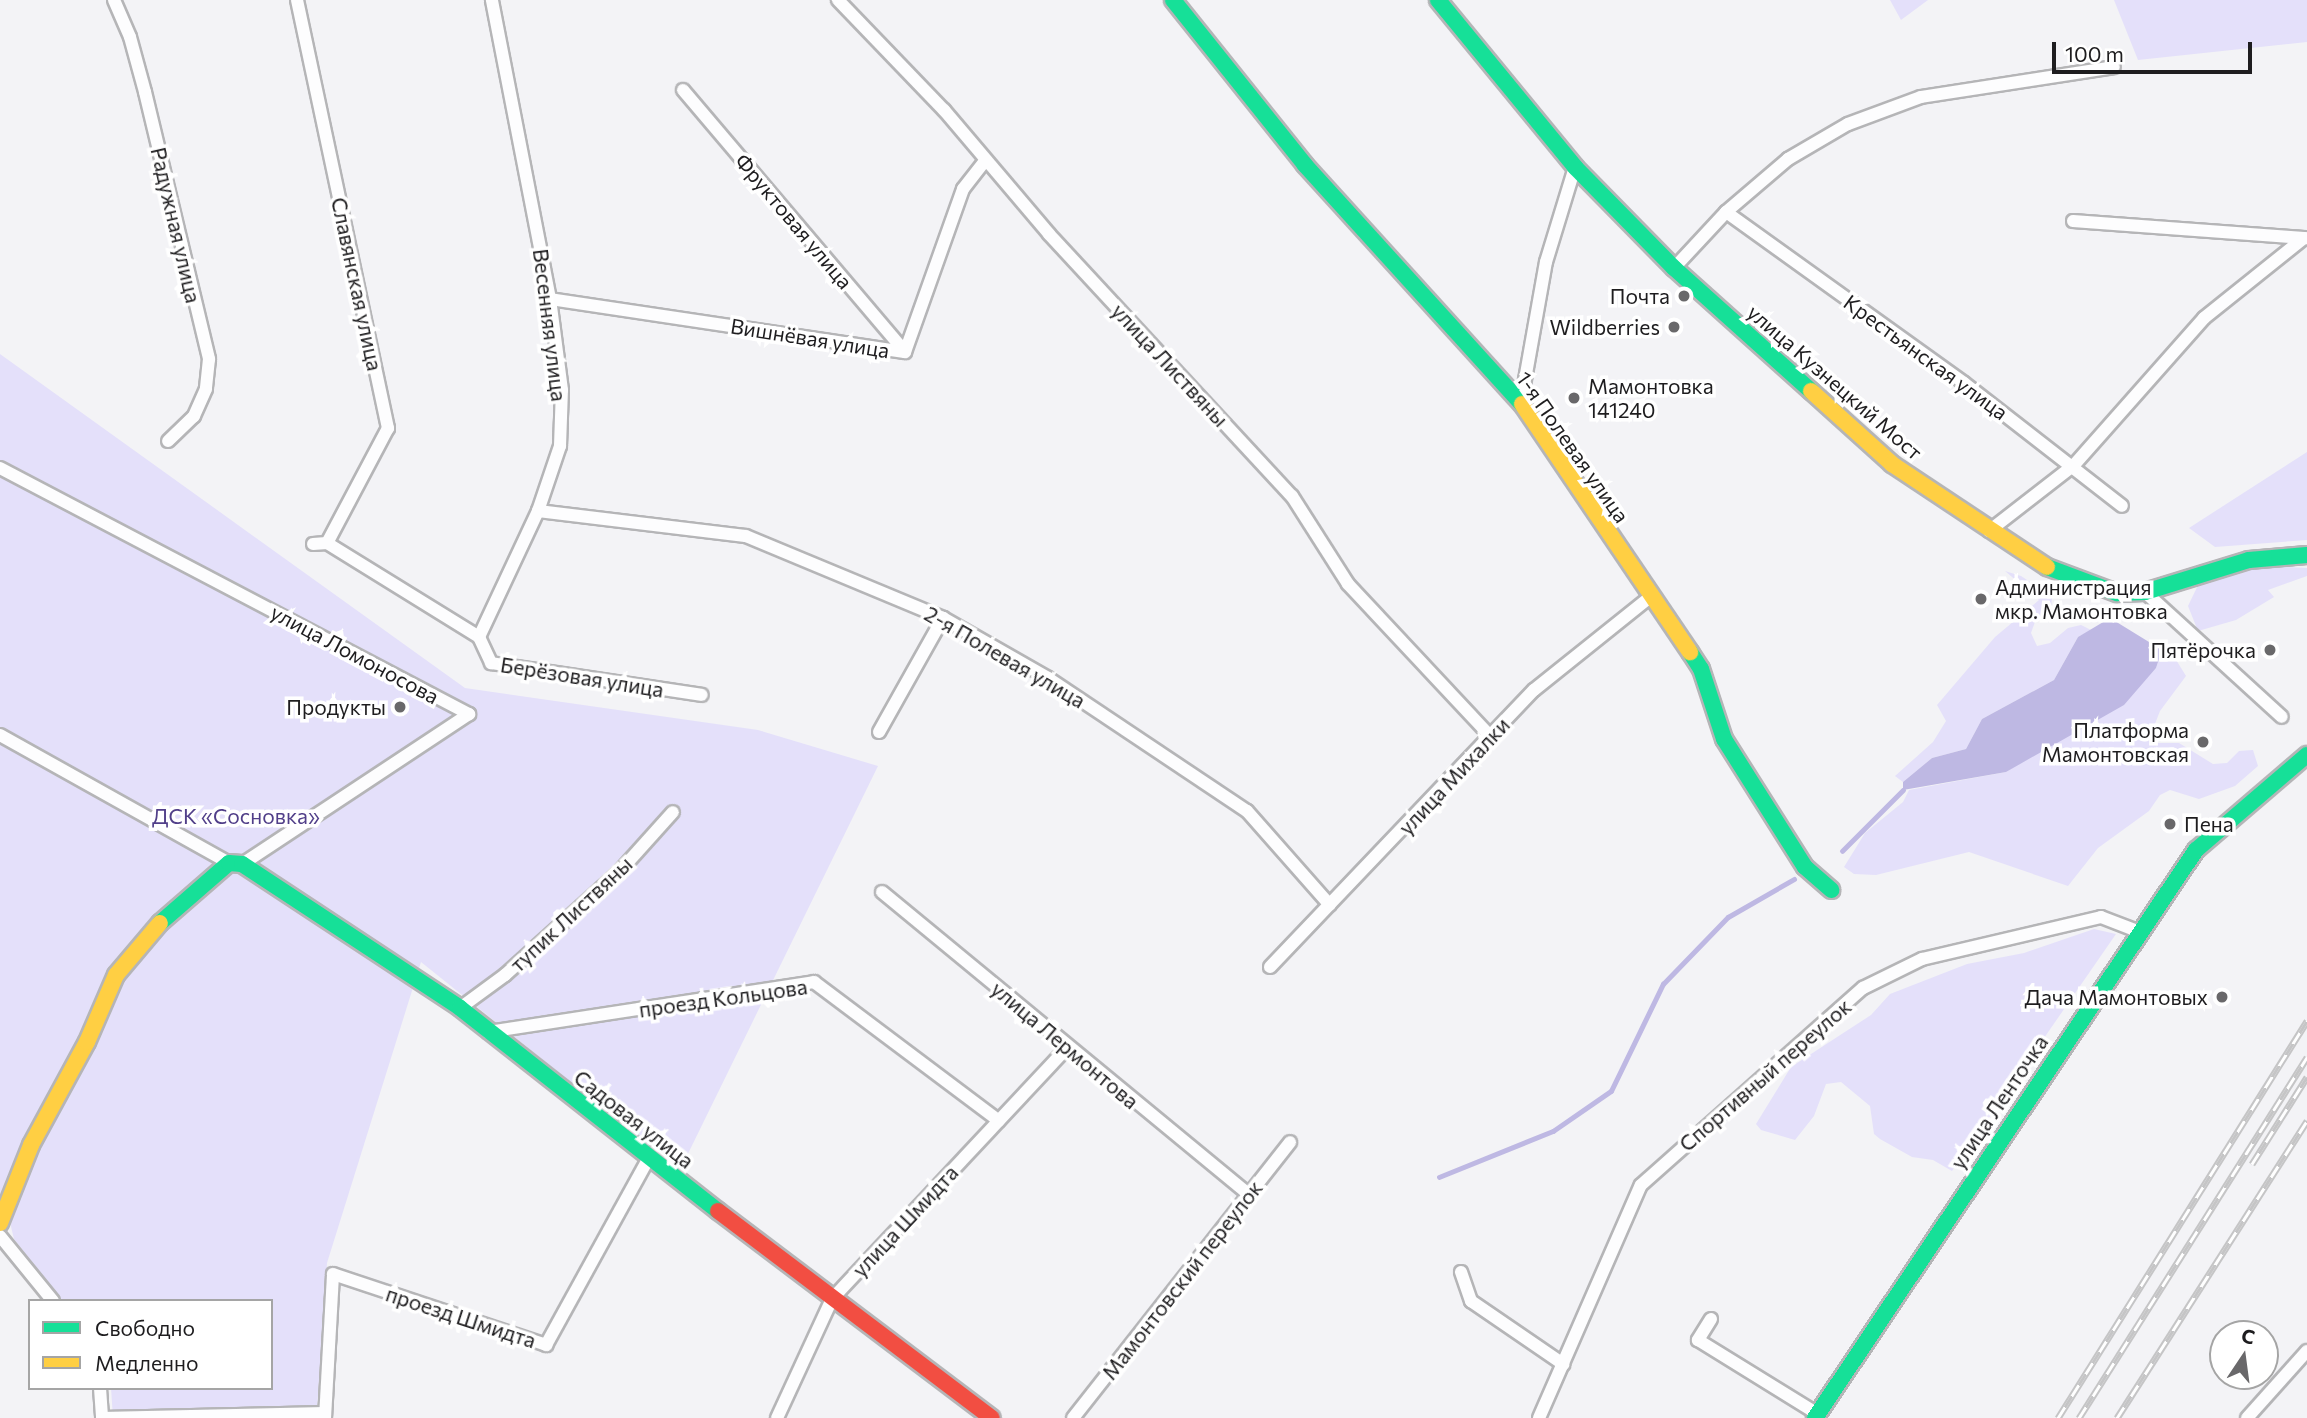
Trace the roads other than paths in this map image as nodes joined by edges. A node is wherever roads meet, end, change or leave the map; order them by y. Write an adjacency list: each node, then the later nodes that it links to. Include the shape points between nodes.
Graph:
1 (114, 0): 18 (street, Радужная улица, via 142,81 209,359 206,389 194,416)
2 (297, 0): 24 (street, Славянская улица, via 388,428)
3 (492, 0): 15 (street, Весенняя улица)
4 (838, 0): 9 (street, улица Листвяны, via 944,110)
5 (1173, 0): 17 (street, 1-я Полевая улица, via 1305,165)
6 (1438, 0): 10 (street, улица Кузнецкий Мост)
7 (2114, 67): 11 (street, via 1921,97 1847,124 1788,159)
8 (683, 90): 16 (street, Фруктовая улица)
9 (985, 161): 16 (street, Вишнёвая улица, via 963,189); 35 (street, улица Листвяны, via 1292,496 1348,584)
10 (1575, 167): 14 (street, улица Кузнецкий Мост); 17 (street, via 1546,262)
11 (1726, 212): 14 (street); 19 (street, Крестьянская улица)
12 (2073, 221): 13 (street)
13 (2306, 238): 19 (street, via 2204,318)
14 (1674, 268): 23 (street, улица Кузнецкий Мост, via 1892,464)
15 (550, 299): 16 (street, Вишнёвая улица); 22 (street, Весенняя улица, via 562,390 560,446)
16 (905, 352)
17 (1521, 402): 28 (street, 1-я Полевая улица)
18 (168, 441)
19 (2074, 465): 21 (street, Крестьянская улица); 23 (street)
20 (0, 468): 38 (street, улица Ломоносова, via 469,714)
21 (2122, 506)
22 (538, 511): 29 (street, 2-я Полевая улица, via 746,536); 30 (street, Весенняя улица)
23 (1989, 531): 27 (street, улица Кузнецкий Мост, via 2078,582 2117,593)
24 (327, 542): 25 (street); 30 (street)
25 (313, 544)
26 (2307, 555): 27 (street, улица Кузнецкий Мост, via 2249,560)
27 (2145, 592): 32 (street)
28 (1650, 597): 35 (street, улица Михалки, via 1534,690); 39 (street, 1-я Полевая улица, via 1701,670 1724,739 1805,867)
29 (943, 618): 33 (street); 41 (street, 2-я Полевая улица, via 1048,678 1247,811)
30 (479, 637): 31 (street, Берёзовая улица, via 491,663)
31 (702, 695)
32 (2282, 717)
33 (879, 732)
34 (0, 735): 38 (street)
35 (1490, 737): 41 (street, улица Михалки)
36 (2301, 760): 42 (street, улица Ленточка, via 2196,850)
37 (673, 813): 44 (street, тупик Листвяны, via 620,871 505,975)
38 (235, 864): 44 (street, Садовая улица); 51 (street, via 172,909 116,975 87,1042 31,1144)
39 (1831, 890)
40 (882, 892): 46 (street, улица Лермонтова)
41 (1330, 905): 43 (street, улица Михалки)
42 (2138, 931): 58 (street, Спортивный переулок, via 2101,917 1922,959 1863,988 1640,1185); 61 (street, улица Ленточка)
43 (1270, 967)
44 (460, 1008): 45 (street, Садовая улица)
45 (488, 1032): 47 (street, проезд Кольцова, via 814,982); 49 (street, Садовая улица)
46 (1067, 1048): 47 (street, улица Шмидта); 50 (street, улица Лермонтова)
47 (999, 1121): 55 (street, улица Шмидта)
48 (1290, 1142): 50 (street, Мамонтовский переулок)
49 (649, 1158): 55 (street, Садовая улица); 60 (street, проезд Шмидта, via 546,1345 333,1274)
50 (1249, 1195): 65 (street, Мамонтовский переулок)
51 (0, 1223)
52 (0, 1236): 54 (street)
53 (1461, 1272): 58 (street, via 1471,1301)
54 (51, 1299)
55 (832, 1299): 63 (street, улица Шмидта); 64 (street, Садовая улица)
56 (1712, 1319): 61 (street, via 1698,1340)
57 (2307, 1351): 67 (street)
58 (1563, 1364): 66 (street, Спортивный переулок)
59 (100, 1390): 62 (street)
60 (325, 1416): 62 (street)
61 (1816, 1416)
62 (102, 1418)
63 (777, 1418)
64 (992, 1418)
65 (1073, 1418)
66 (1539, 1418)
67 (2247, 1418)

